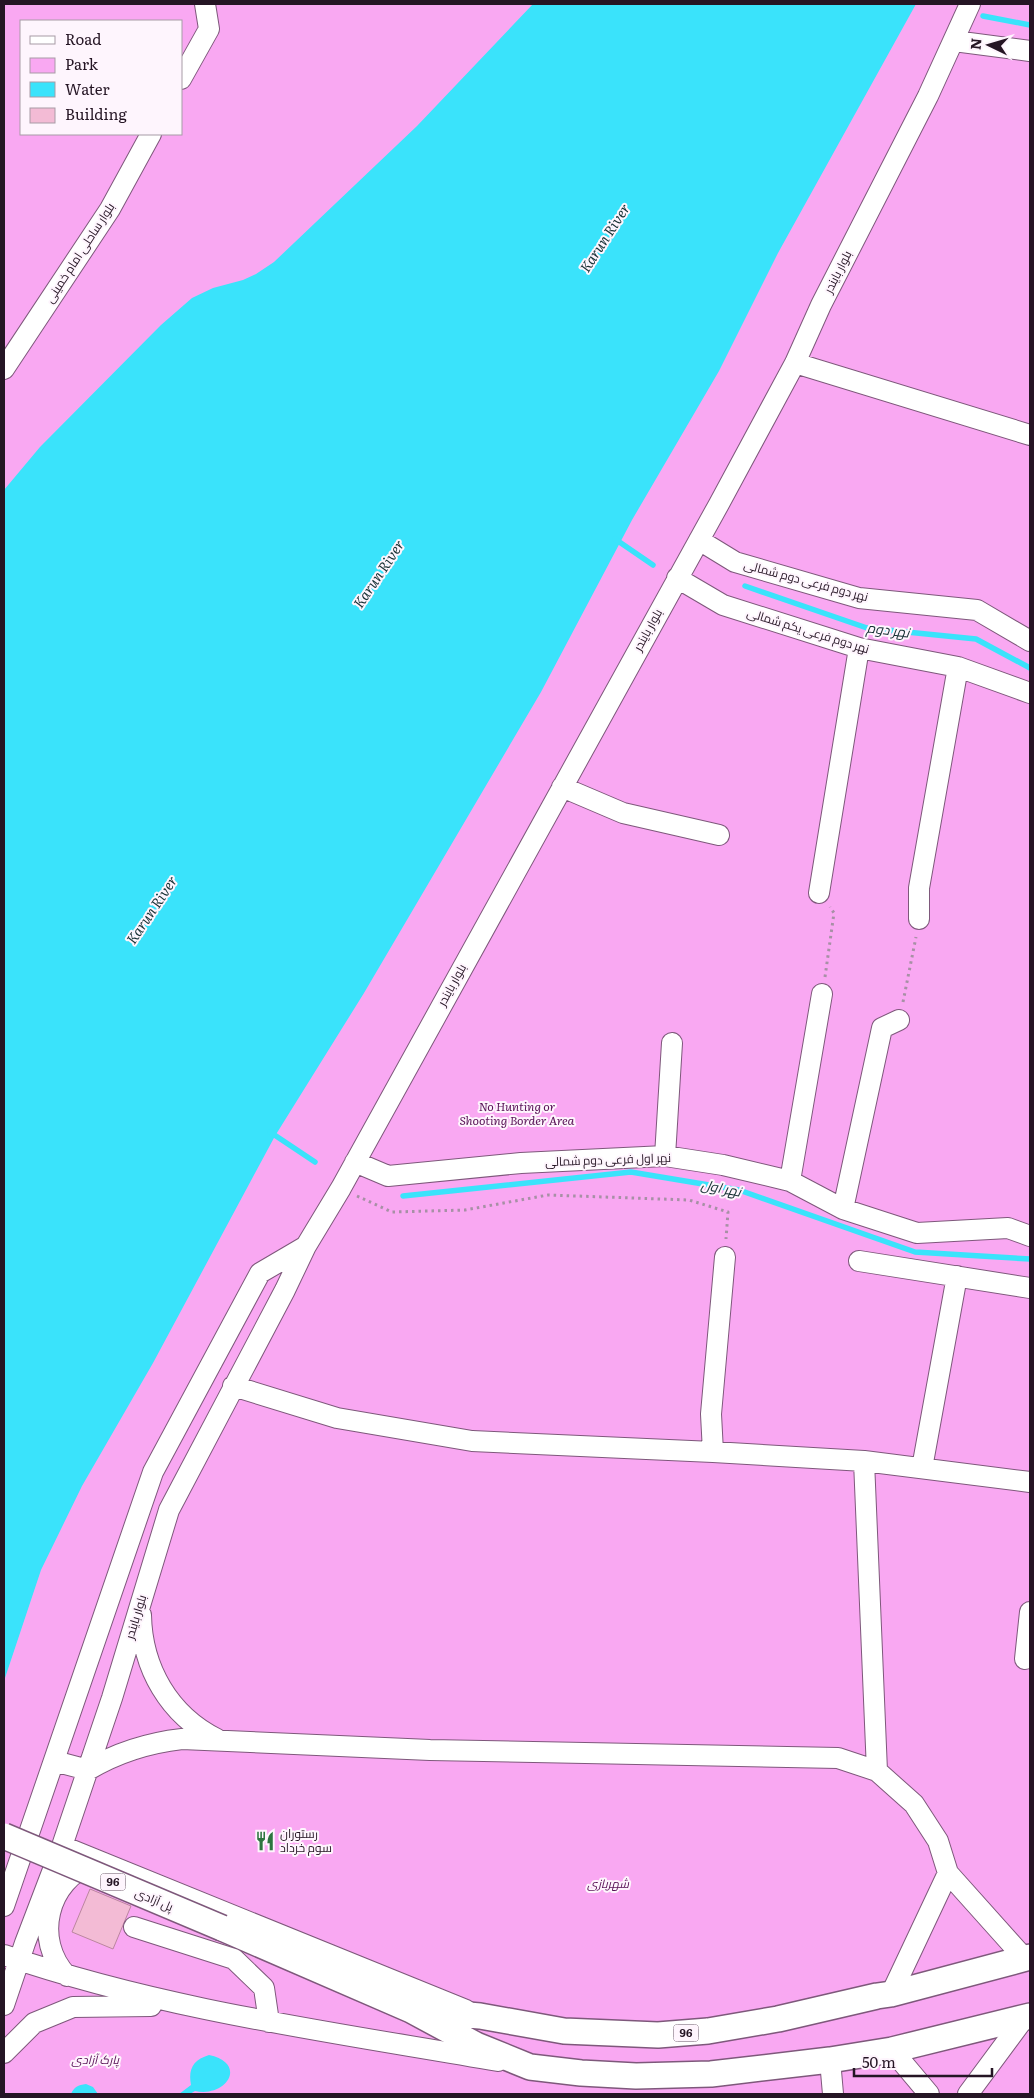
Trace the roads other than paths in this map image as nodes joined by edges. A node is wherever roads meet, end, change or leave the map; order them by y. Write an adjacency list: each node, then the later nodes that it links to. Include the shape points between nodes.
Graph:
1 (205, 4): 5 (street, via 209,28)
2 (970, 4): 3 (street, بلوار بایندر)
3 (954, 41): 4 (street); 7 (street, بلوار بایندر)
4 (1030, 51)
5 (182, 78)
6 (150, 135): 8 (street, بلوار ساحلی امام خمینی, via 110,209)
7 (795, 363): 9 (street); 10 (street, بلوار بایندر)
8 (4, 369)
9 (1030, 435)
10 (699, 540): 11 (street, بلوار بایندر); 12 (street, نهر دوم فرعی دوم شمالی, via 735,562 859,598 977,610)
11 (677, 578): 13 (street, نهر دوم فرعی یکم شمالی, via 723,606); 16 (street, بلوار بایندر)
12 (1030, 641)
13 (859, 648): 14 (street, نهر دوم فرعی یکم شمالی); 18 (street)
14 (958, 667): 15 (street, نهر دوم فرعی یکم شمالی); 19 (street, via 920,888)
15 (1030, 693)
16 (562, 787): 17 (street, via 623,813); 24 (street, بلوار بایندر)
17 (719, 835)
18 (819, 893)
19 (920, 919)
20 (822, 994): 25 (street)
21 (899, 1020): 26 (street, via 882,1028)
22 (672, 1043): 23 (street)
23 (665, 1156): 24 (street, نهر اول فرعی دوم شمالی, via 521,1163 388,1176); 25 (street, نهر اول فرعی دوم شمالی, via 723,1165)
24 (355, 1162): 28 (street, بلوار بایندر)
25 (790, 1181): 26 (street, نهر اول فرعی دوم شمالی)
26 (843, 1209): 27 (street, نهر اول فرعی دوم شمالی, via 917,1233 1008,1228)
27 (1030, 1236)
28 (306, 1246): 33 (street, بلوار بایندر); 42 (street, بلوار بایندر, via 260,1273 153,1472)
29 (725, 1257): 34 (street, via 711,1414)
30 (859, 1261): 31 (street)
31 (957, 1276): 32 (street); 36 (street)
32 (1030, 1288)
33 (233, 1386): 34 (street, via 337,1418 472,1441); 38 (street, بلوار بایندر, via 169,1510)
34 (713, 1452): 35 (street)
35 (864, 1461): 36 (street); 44 (street)
36 (922, 1468): 37 (street)
37 (1030, 1482)
38 (142, 1597): 41 (street, via 142,1634 151,1670 159,1686 193,1725); 43 (street, بلوار بایندر)
39 (1030, 1612): 40 (street)
40 (1025, 1659)
41 (223, 1742): 43 (street, via 182,1740 141,1746 104,1760); 44 (street, via 430,1750 800,1756 838,1758)
42 (54, 1761): 43 (street); 49 (street, بلوار بایندر)
43 (88, 1770): 46 (street, بلوار بایندر)
44 (877, 1771): 48 (street, via 914,1804 938,1841)
45 (4, 1836): 57 (main road, پل آزادی / 96, bridge)
46 (62, 1846): 47 (street); 51 (street, بلوار بایندر)
47 (100, 1860): 53 (street, via 67,1880 49,1915 52,1955); 58 (street)
48 (948, 1873): 52 (street); 54 (street)
49 (4, 1906)
50 (134, 1927): 60 (street, via 234,1959 264,1988)
51 (12, 1958): 53 (street); 55 (street, بلوار بایندر)
52 (1028, 1958): 54 (main road, 96)
53 (67, 1976): 56 (street)
54 (890, 1994): 58 (main road, 96, via 752,2024 658,2035 564,2031)
55 (4, 2005)
56 (196, 2008): 60 (street); 62 (street, via 73,2007 34,2023)
57 (411, 2010): 58 (main road, 96); 64 (main road, 96, via 476,2045)
58 (480, 2016)
59 (1028, 2017): 61 (main road, 96); 67 (street)
60 (269, 2022): 64 (street)
61 (892, 2050): 63 (main road, 96); 66 (street)
62 (4, 2053)
63 (830, 2060): 64 (main road, 96, via 712,2074 636,2076); 65 (street)
64 (530, 2067)
65 (833, 2094)
66 (929, 2094)
67 (968, 2094)

